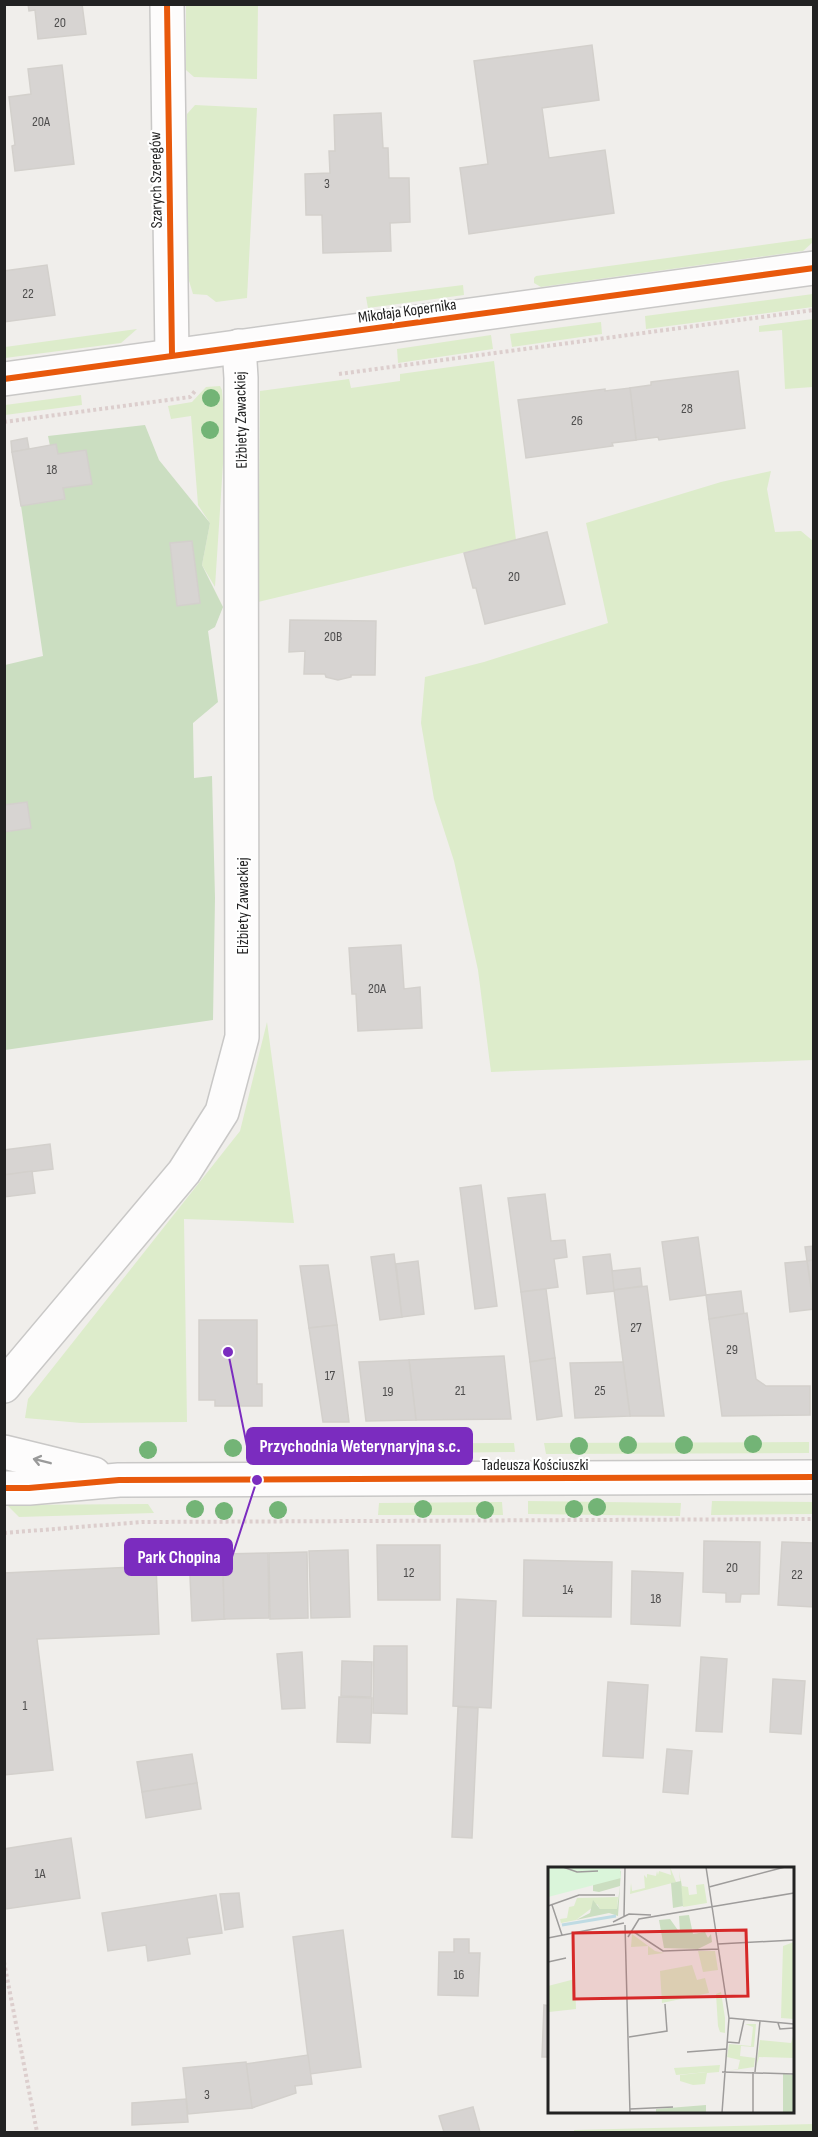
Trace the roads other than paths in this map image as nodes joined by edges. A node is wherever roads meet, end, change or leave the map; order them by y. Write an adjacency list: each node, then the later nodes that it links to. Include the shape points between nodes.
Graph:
1 (167, 4): 4 (street, Szarych Szeregów)
2 (813, 268): 3 (street, Mikołaja Kopernika)
3 (238, 346): 4 (street, Mikołaja Kopernika); 6 (street, Elżbiety Zawackiej, via 242,1037 222,1112 184,1172)
4 (171, 355): 5 (street, Mikołaja Kopernika)
5 (4, 379)
6 (4, 1386)
7 (4, 1452): 9 (street, Tadeusza Kościuszki, one-way to 7)
8 (813, 1477): 9 (street, Tadeusza Kościuszki)
9 (119, 1480): 10 (street, Tadeusza Kościuszki)
10 (4, 1488)

